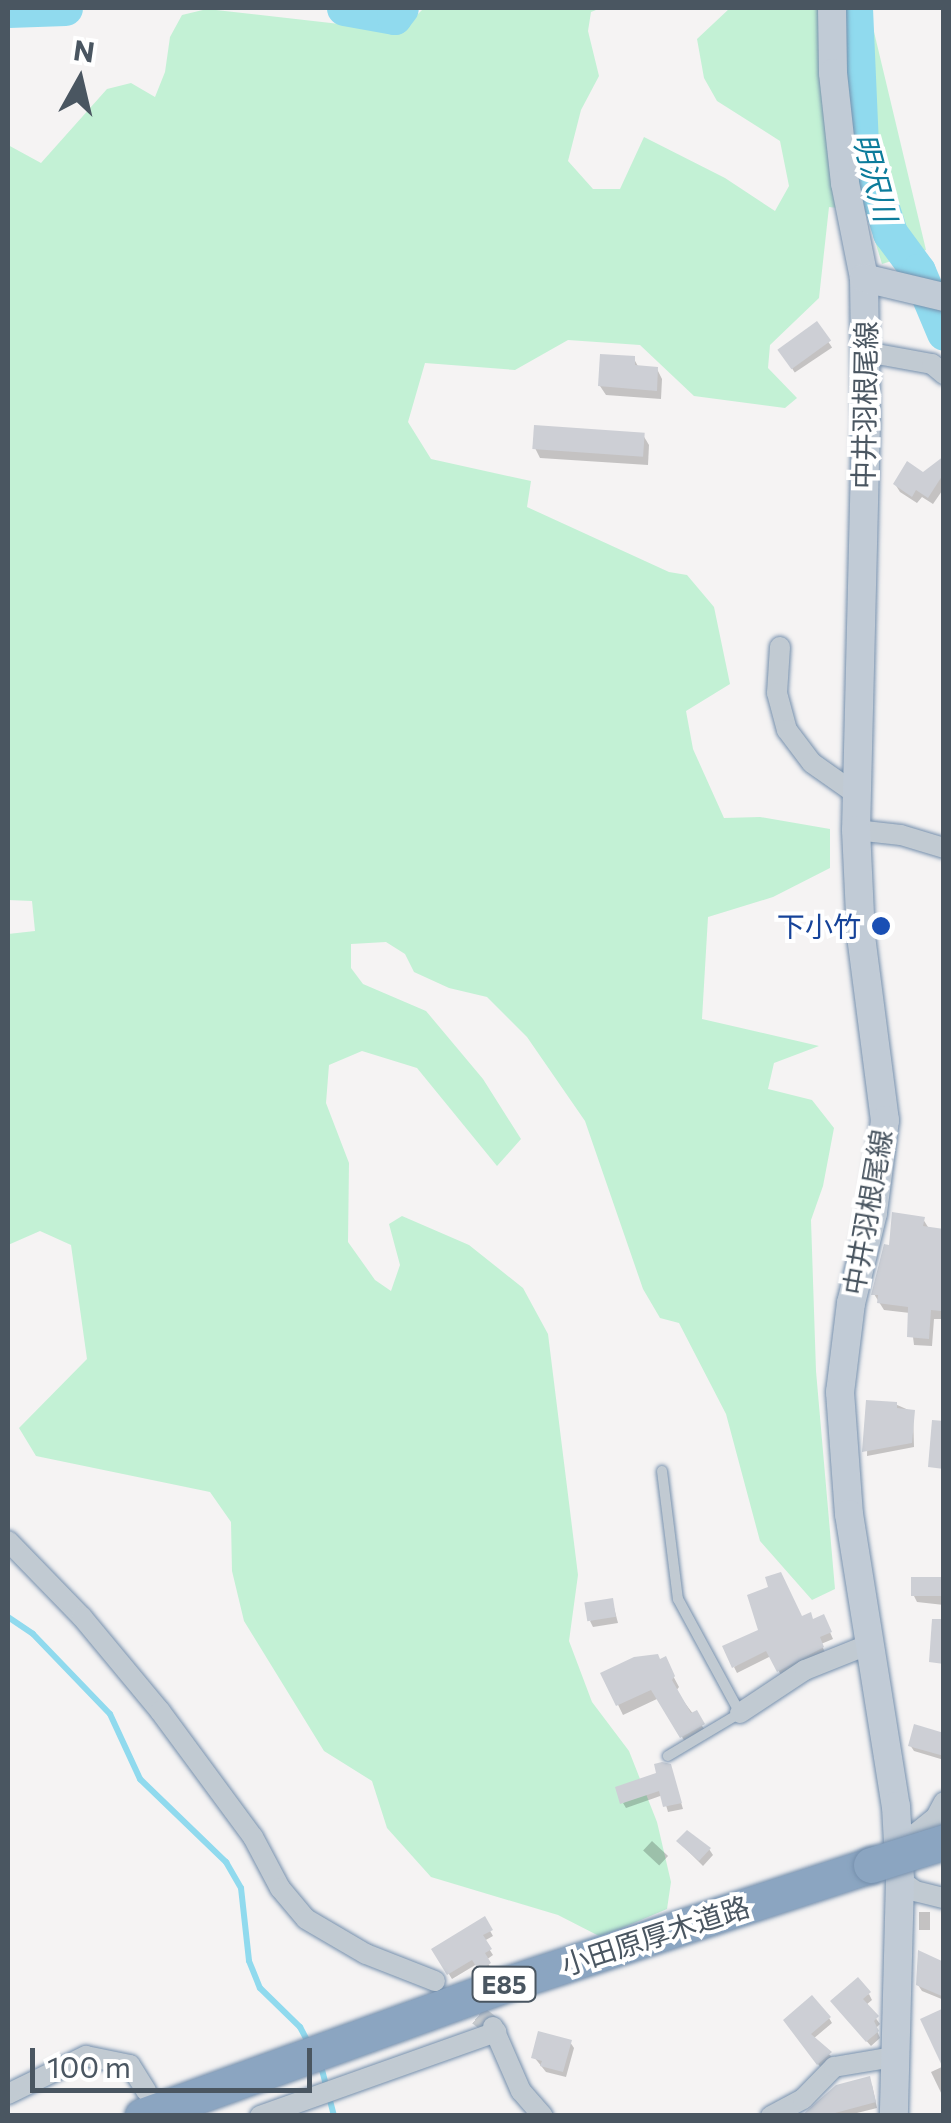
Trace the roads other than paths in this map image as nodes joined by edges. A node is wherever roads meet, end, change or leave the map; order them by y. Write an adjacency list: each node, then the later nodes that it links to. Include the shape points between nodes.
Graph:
1 (832, 8): 2 (main road, 中井羽根尾線, via 845,183)
2 (864, 278): 3 (main road); 4 (main road, 中井羽根尾線)
3 (944, 297)
4 (866, 352): 5 (street, via 932,364); 7 (main road, 中井羽根尾線)
5 (944, 374)
6 (780, 647): 7 (street, via 777,693 787,730 812,763)
7 (856, 794): 8 (main road, 中井羽根尾線)
8 (856, 830): 9 (street); 12 (main road, 中井羽根尾線, via 861,936 885,1120 840,1392 849,1514)
9 (944, 848)
10 (662, 1471): 13 (lane, via 678,1599)
11 (8, 1542): 20 (street, via 160,1711 306,1918 366,1954)
12 (870, 1644): 13 (street, via 805,1670); 18 (main road, 中井羽根尾線)
13 (740, 1714): 14 (lane)
14 (668, 1756)
15 (944, 1802): 18 (street)
16 (944, 1842): 18 (highway, 小田原厚木道路 / E85, bridge)
17 (944, 1866): 18 (highway, 小田原厚木道路 / E85)
18 (886, 1870): 19 (street, via 915,1891); 21 (main road, 中井羽根尾線); 23 (highway, 小田原厚木道路 / E85, via 506,1984); 24 (highway, 小田原厚木道路 / E85)
19 (944, 1898)
20 (435, 1982)
21 (894, 2057): 27 (street, via 834,2067 803,2099); 28 (main road, 中井羽根尾線)
22 (8, 2094): 23 (street, via 86,2056 130,2065)
23 (144, 2103)
24 (209, 2116)
25 (260, 2116): 26 (street, via 495,2029 521,2091)
26 (543, 2116)
27 (771, 2116)
28 (894, 2116)

